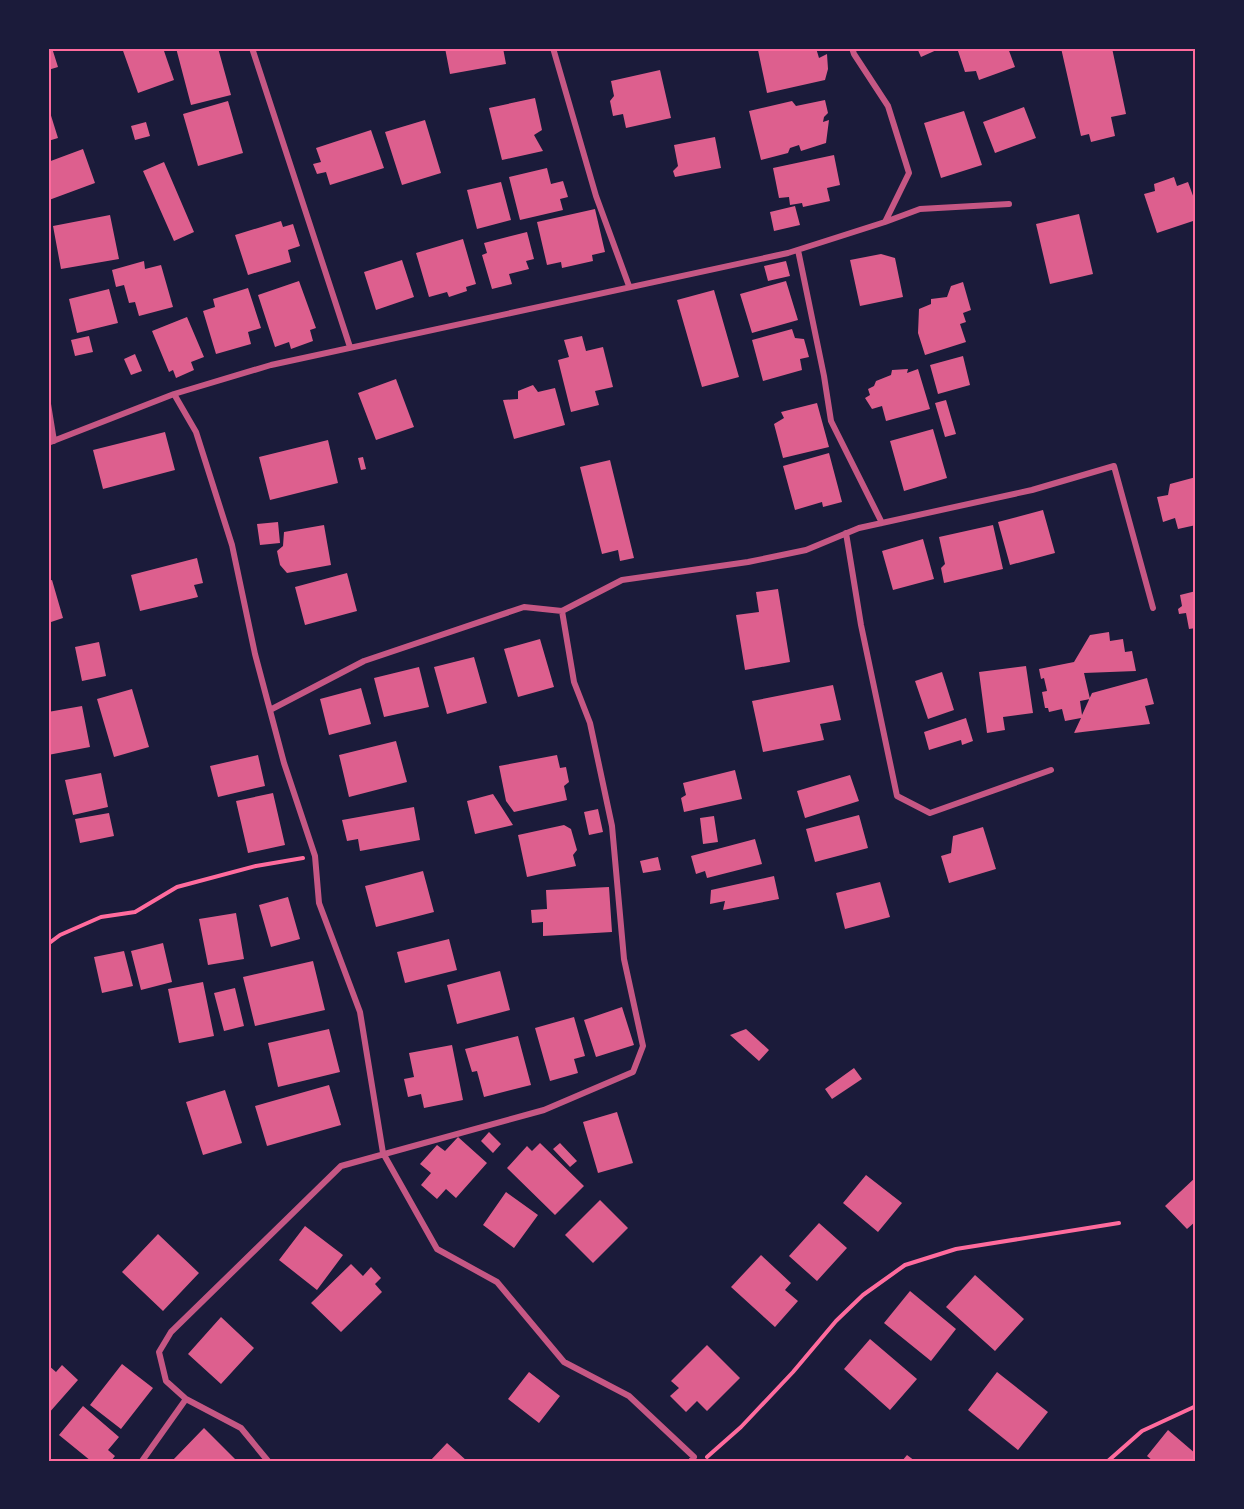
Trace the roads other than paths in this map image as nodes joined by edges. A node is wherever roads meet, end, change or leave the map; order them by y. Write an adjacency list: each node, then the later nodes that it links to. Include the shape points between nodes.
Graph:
1 (252, 48): 8 (street)
2 (553, 48): 7 (street, via 596,196)
3 (852, 48): 5 (street, via 888,106 909,173)
4 (1010, 204): 5 (street, via 920,209)
5 (885, 222): 6 (street)
6 (798, 249): 7 (street); 12 (street, via 831,421)
7 (630, 286): 8 (street)
8 (350, 347): 9 (street, via 259,368)
9 (174, 394): 11 (street); 16 (street, via 196,432 232,545)
10 (48, 404): 11 (street)
11 (51, 442)
12 (882, 523): 13 (street); 14 (street, via 1114,466)
13 (846, 533): 15 (street, via 806,550 622,580); 17 (street, via 897,796 930,813)
14 (1153, 608)
15 (562, 611): 16 (street, via 524,607 364,661); 18 (street, via 574,682 590,723 612,826 624,960 643,1046 633,1072 544,1110)
16 (270, 710): 18 (street, via 315,856 319,903 360,1012)
17 (1051, 770)
18 (383, 1153): 19 (street, via 340,1166 171,1332 159,1352 161,1362 166,1381); 22 (street, via 437,1249 497,1282 564,1362 629,1396 694,1457)
19 (186, 1399): 20 (street); 21 (street, via 241,1428)
20 (142, 1461)
21 (268, 1461)
22 (691, 1461)

